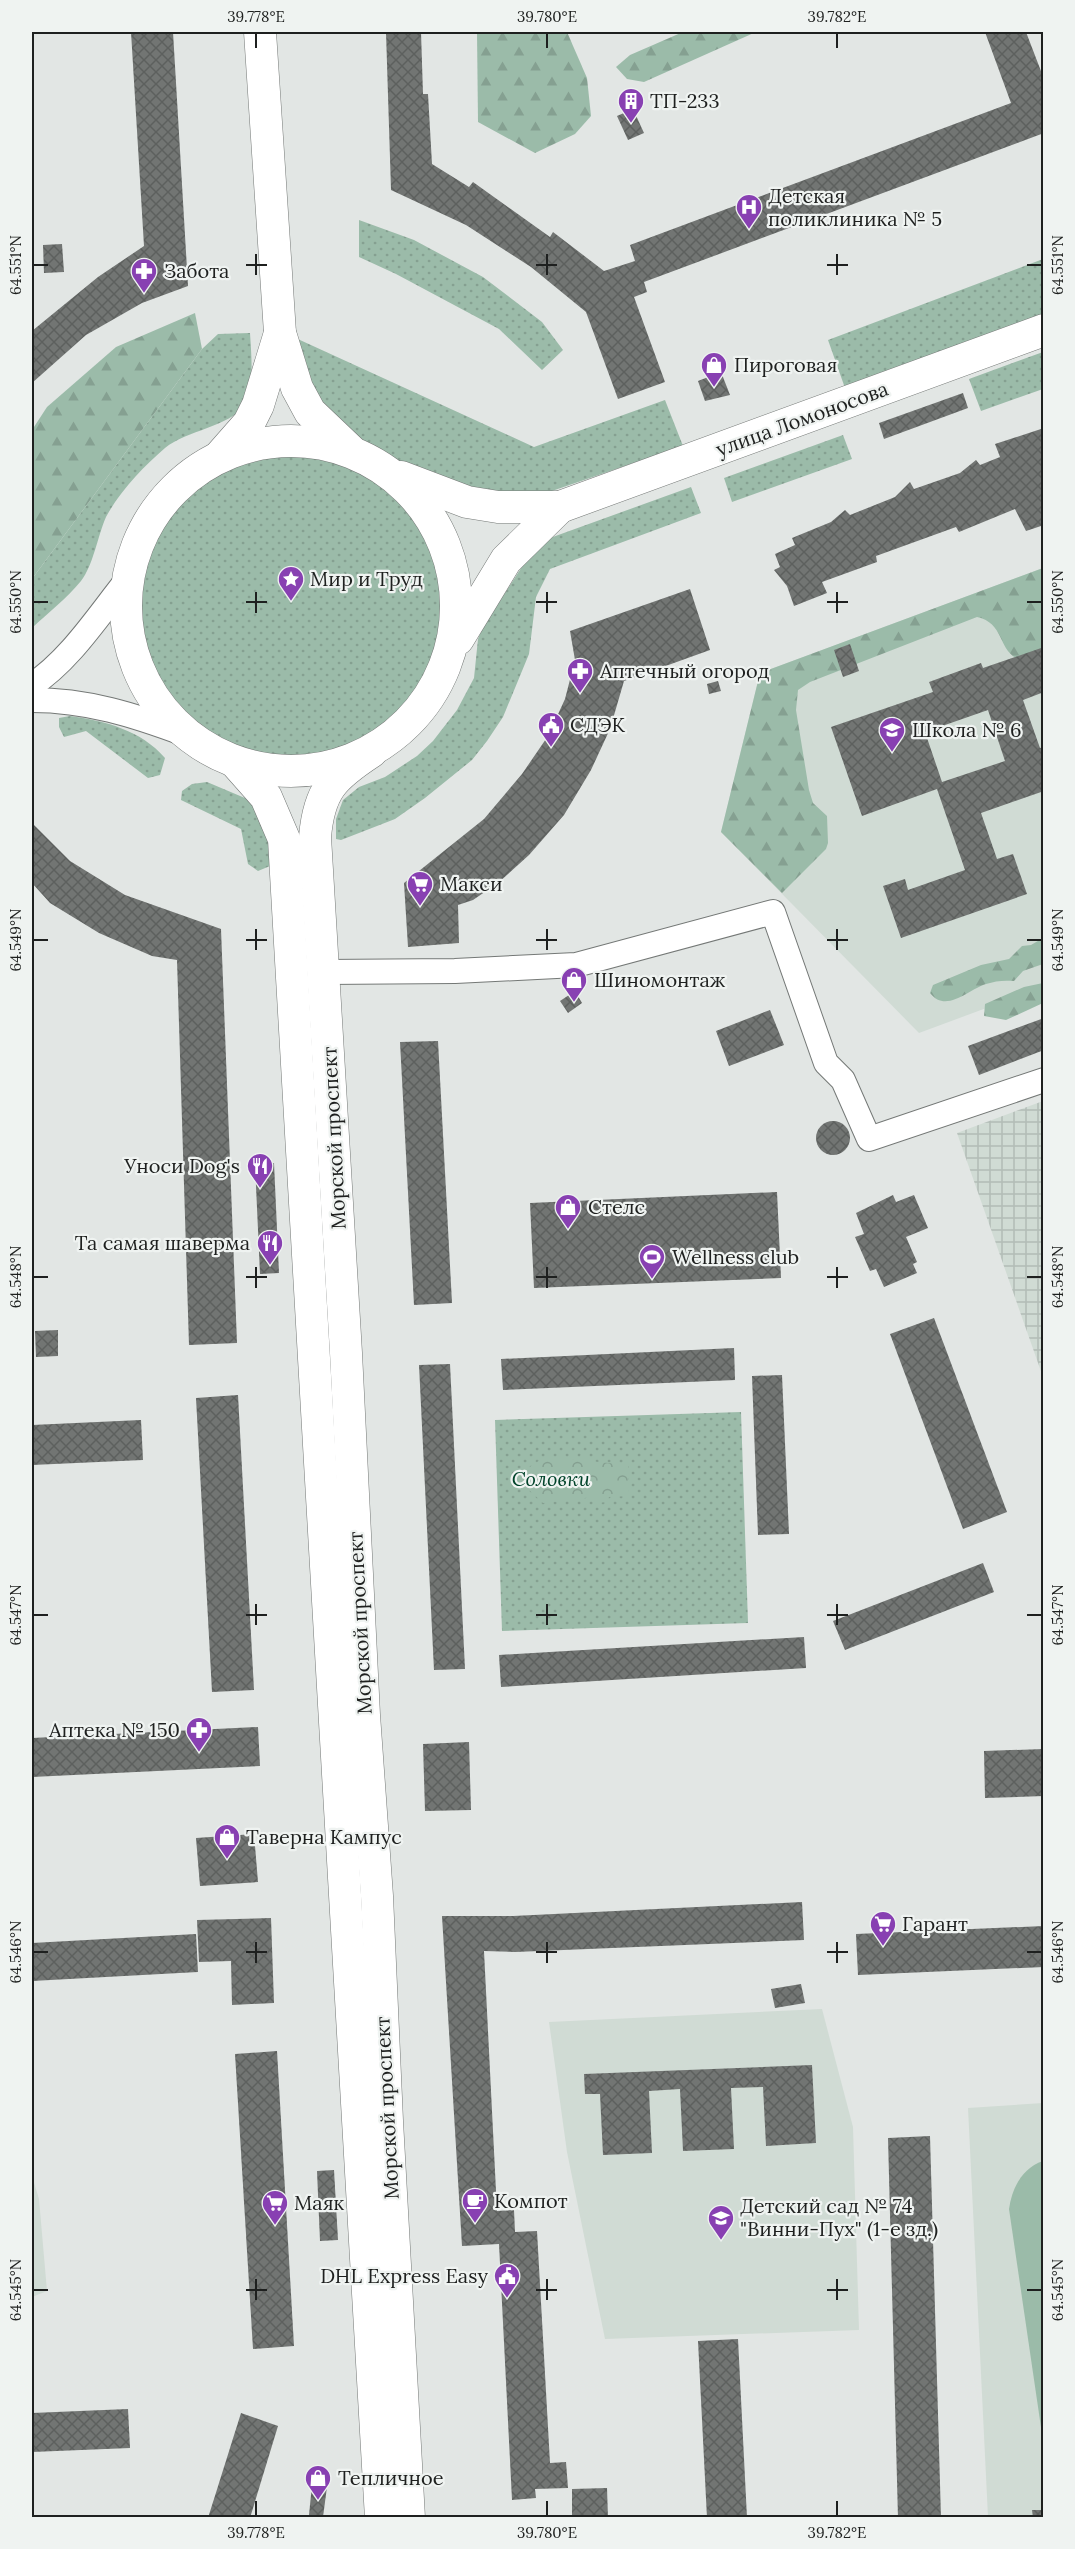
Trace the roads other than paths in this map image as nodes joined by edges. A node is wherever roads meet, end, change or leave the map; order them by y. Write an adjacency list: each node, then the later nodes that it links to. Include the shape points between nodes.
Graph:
1 (260, 32): 3 (main road)
2 (1044, 330): 7 (main road, улица Ломоносова)
3 (280, 333): 4 (main road, via 297,388 310,412); 5 (main road, via 258,405 249,423)
4 (356, 454): 5 (main road, via 332,446 290,441 238,449); 6 (main road)
5 (219, 457): 8 (main road, via 185,478 160,504 144,528)
6 (386, 471): 7 (main road, via 467,502 498,507); 9 (main road, via 423,506 447,550 456,597 456,626)
7 (560, 507): 9 (main road, via 506,560)
8 (127, 580): 10 (street, via 69,652); 12 (main road, via 126,622 134,661 154,701)
9 (449, 656): 13 (main road, via 421,710)
10 (32, 685)
11 (32, 700): 12 (street, via 121,711)
12 (185, 734): 14 (main road)
13 (371, 752): 14 (main road, via 310,771 267,770); 15 (main road, Морской проспект, via 331,782 319,810 315,837)
14 (235, 762): 16 (main road, Морской проспект, via 266,797 281,830)
15 (324, 972): 16 (main road); 17 (street, via 576,965 772,912 826,1063 843,1080 868,1139); 18 (main road, Морской проспект, via 346,1341)
16 (290, 973): 18 (main road, Морской проспект)
17 (1044, 1080)
18 (350, 1715): 19 (main road, Морской проспект); 20 (main road, Морской проспект)
19 (377, 1896): 20 (main road); 22 (main road, Морской проспект)
20 (346, 1900): 21 (main road, Морской проспект)
21 (381, 2517)
22 (409, 2517)

